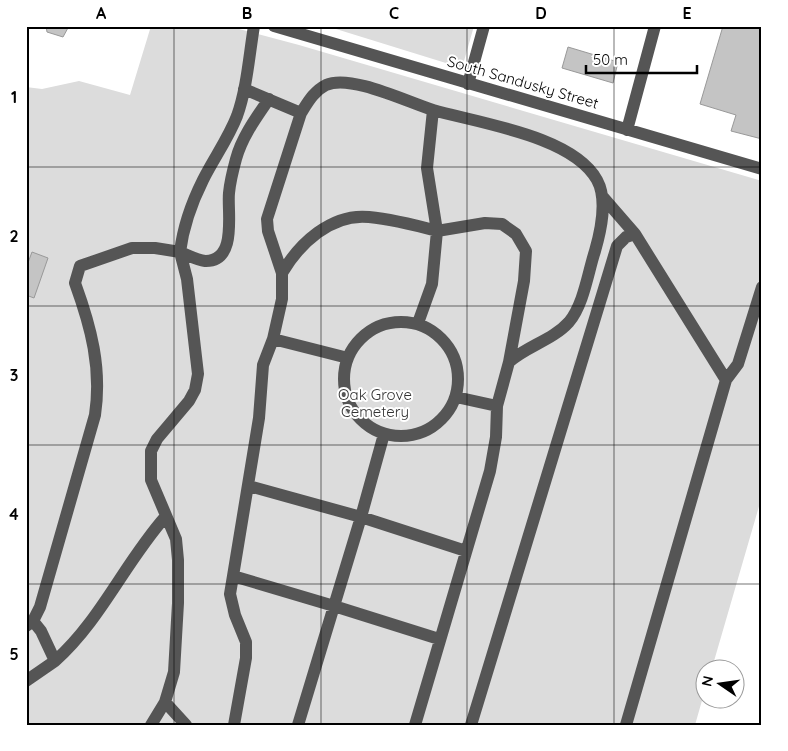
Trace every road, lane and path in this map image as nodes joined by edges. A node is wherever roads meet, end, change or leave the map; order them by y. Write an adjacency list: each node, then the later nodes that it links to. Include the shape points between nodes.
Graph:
1 (254, 26): 7 (street)
2 (484, 26): 6 (street)
3 (655, 26): 11 (street)
4 (280, 27): 5 (street, South Sandusky Street)
5 (310, 31): 6 (street, South Sandusky Street)
6 (468, 84): 11 (street, South Sandusky Street)
7 (244, 89): 8 (street); 16 (street, via 226,141 203,180 182,236)
8 (270, 100): 10 (street); 16 (street, via 249,129 236,160 229,195 231,232 227,245 212,260 204,261)
9 (433, 110): 10 (street, via 340,81 326,85 312,96); 13 (street, via 560,147 577,156 589,169); 14 (street, via 427,168)
10 (301, 113): 17 (street, via 267,219)
11 (627, 130): 12 (street, South Sandusky Street)
12 (762, 169)
13 (602, 196): 15 (street); 22 (street, via 602,218 596,246 577,308 569,322 557,332)
14 (437, 231): 17 (street, via 367,216 344,220 309,237); 19 (street, via 432,284); 22 (street, via 484,223 502,224 516,234 526,251 524,281)
15 (635, 234): 23 (street); 43 (street, via 617,246)
16 (180, 252): 28 (street, via 187,278 198,374 189,401 151,451 151,480); 33 (street, via 132,248 80,266 76,273 75,283 94,347 99,391 40,607)
17 (282, 273): 20 (street, via 280,317)
18 (762, 287): 23 (street, via 738,364)
19 (418, 323): 21 (street, via 401,321 369,331 356,343); 24 (street, via 434,331 448,344 456,360 459,379)
20 (273, 339): 21 (street); 27 (street, via 263,365 259,418)
21 (348, 358): 26 (street, via 344,376 346,395 354,412 367,426)
22 (509, 362): 25 (street)
23 (726, 380): 44 (street)
24 (456, 397): 25 (street); 26 (street, via 448,413 435,426 419,434 401,437)
25 (497, 406): 30 (street, via 490,471)
26 (384, 434): 29 (street)
27 (248, 486): 29 (street); 31 (street)
28 (166, 516): 35 (street, via 145,540 91,622); 37 (street, via 176,539 178,603 174,672)
29 (361, 518): 30 (street); 32 (street)
30 (466, 551): 34 (street)
31 (233, 576): 32 (street); 40 (street, via 230,594 246,642)
32 (334, 606): 34 (street); 41 (street)
33 (30, 623): 35 (street, via 42,631)
34 (439, 639): 42 (street)
35 (55, 661): 36 (street)
36 (26, 680)
37 (165, 702): 38 (street); 39 (street)
38 (151, 725)
39 (186, 725)
40 (234, 725)
41 (298, 725)
42 (415, 725)
43 (471, 725)
44 (626, 725)

